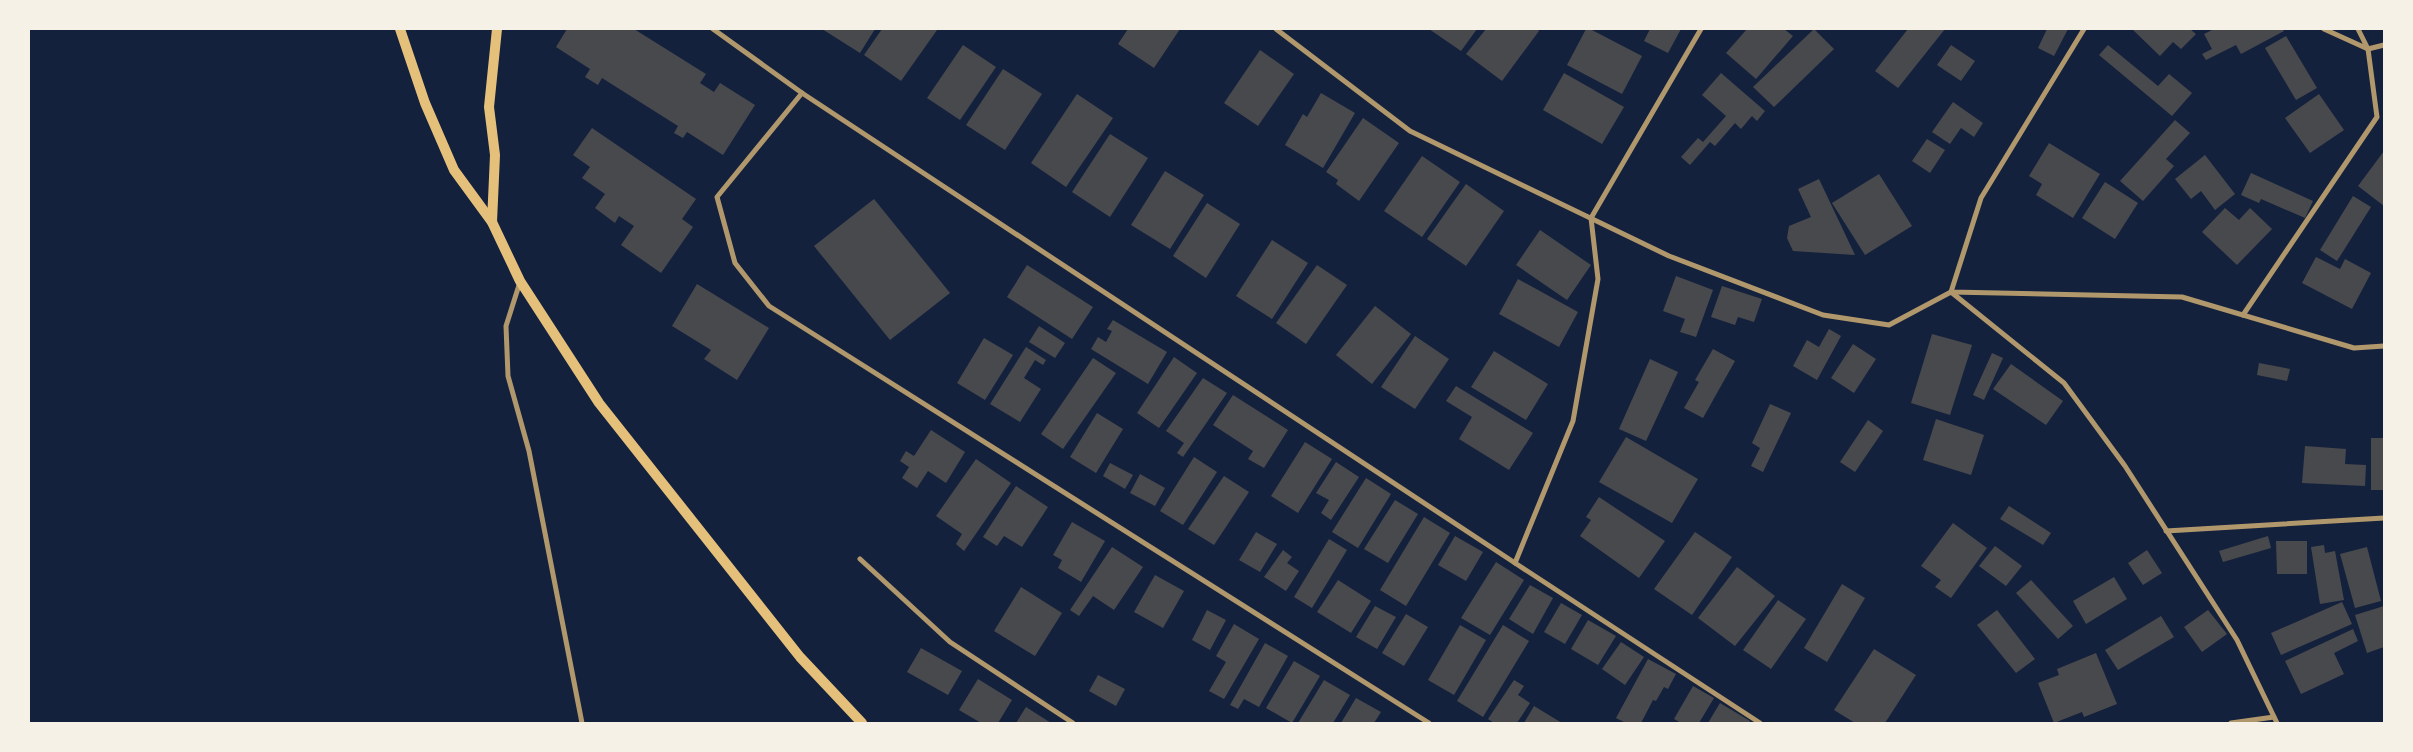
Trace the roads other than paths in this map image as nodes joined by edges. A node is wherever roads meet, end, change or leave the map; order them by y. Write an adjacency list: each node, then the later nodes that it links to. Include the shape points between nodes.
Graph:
1 (400, 29): 13 (main road, via 425,103 454,170)
2 (497, 29): 13 (main road, via 489,107 495,155)
3 (713, 29): 11 (street)
4 (1276, 29): 12 (street, via 1410,131)
5 (1701, 29): 12 (street)
6 (2084, 29): 15 (street, via 1981,198)
7 (2324, 29): 10 (street)
8 (2358, 29): 10 (street)
9 (2384, 45): 10 (street)
10 (2368, 49): 16 (street, via 2377,117)
11 (802, 92): 21 (street); 26 (street, via 717,197 735,262 769,306)
12 (1591, 218): 15 (street, via 1669,256 1823,315 1889,325); 21 (street, via 1598,279 1573,421)
13 (492, 222): 14 (main road)
14 (520, 282): 23 (street, via 506,326 508,376 529,451); 24 (main road, via 599,403 800,657)
15 (1950, 292): 16 (street, via 2182,297); 19 (street, via 2064,383 2125,466)
16 (2243, 315): 17 (street, via 2354,348)
17 (2384, 346)
18 (2384, 518): 19 (street)
19 (2166, 531): 22 (street, via 2237,640)
20 (860, 559): 25 (street, via 950,642)
21 (1514, 563): 27 (street)
22 (2274, 717): 28 (street); 29 (street)
23 (582, 723)
24 (862, 723)
25 (1074, 723)
26 (1428, 723)
27 (1760, 723)
28 (2231, 723)
29 (2276, 723)

